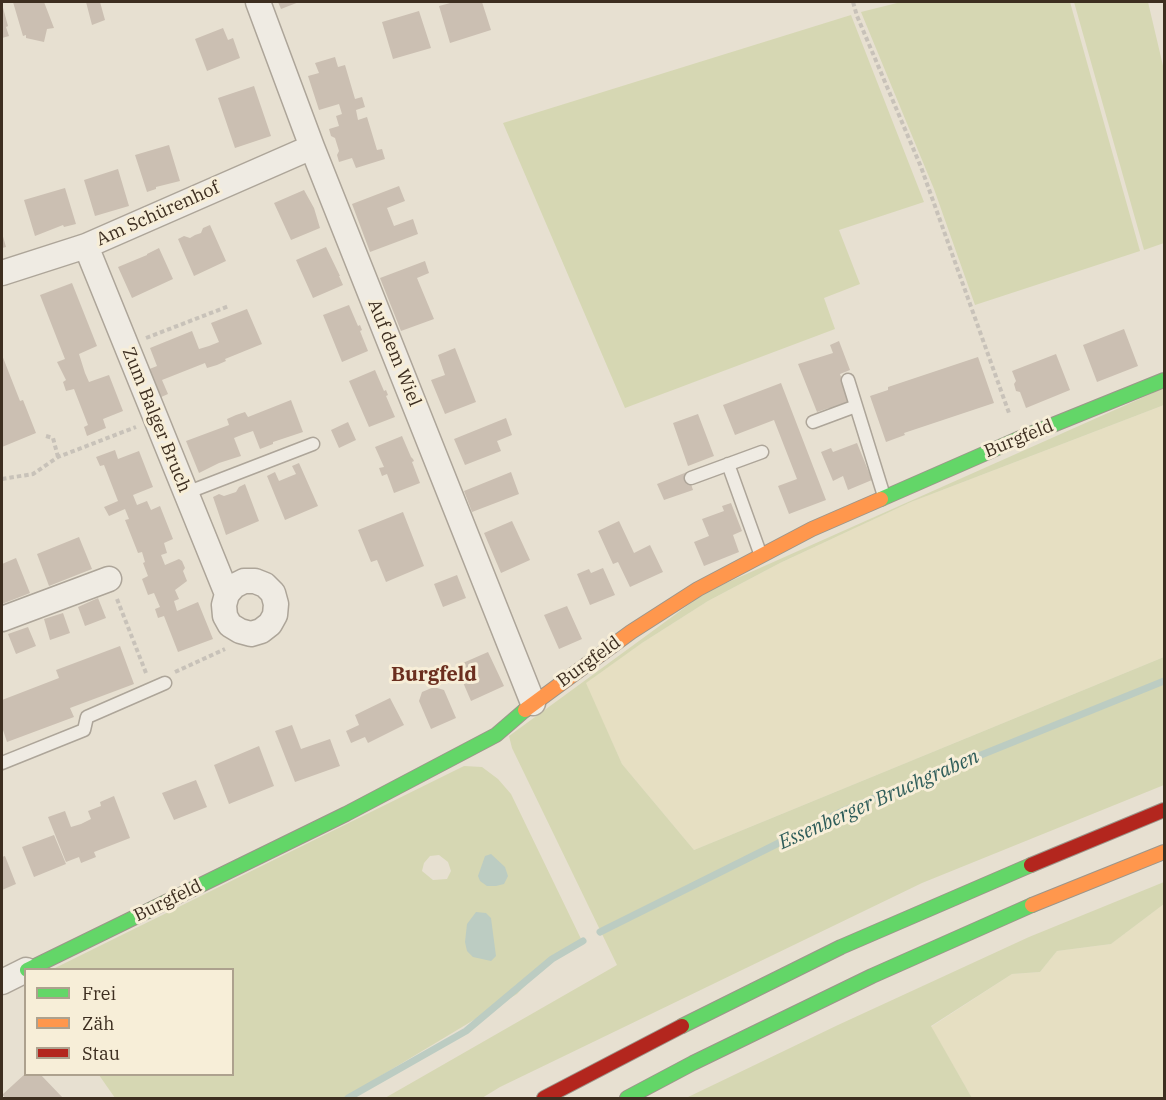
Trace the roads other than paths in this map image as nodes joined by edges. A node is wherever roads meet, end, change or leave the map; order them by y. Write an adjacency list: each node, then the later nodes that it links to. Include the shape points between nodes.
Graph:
1 (258, 2): 2 (street, Auf dem Wiel)
2 (312, 147): 3 (street, Am Schürenhof); 20 (street, Auf dem Wiel)
3 (86, 246): 4 (street, Am Schürenhof); 13 (street, Zum Balger Bruch)
4 (2, 273)
5 (848, 380): 7 (lane)
6 (1164, 381): 14 (main road, Burgfeld)
7 (856, 406): 8 (lane); 14 (lane)
8 (813, 422)
9 (313, 444): 13 (lane)
10 (762, 452): 11 (lane)
11 (728, 464): 12 (lane); 15 (lane)
12 (691, 478)
13 (186, 493): 17 (street, Zum Balger Bruch)
14 (885, 497): 15 (main road, Burgfeld)
15 (761, 556): 20 (main road, Burgfeld, via 698,589 631,632)
16 (109, 579): 18 (street)
17 (227, 594): 17 (street, Zum Balger Bruch, via 225,616 240,632 250,634 270,624 276,604 265,585 244,581)
18 (2, 619)
19 (165, 683): 21 (lane, via 87,717 84,730)
20 (533, 703): 24 (main road, Burgfeld, via 496,735 336,819)
21 (2, 763)
22 (1164, 810): 27 (main road, via 841,947)
23 (1164, 852): 28 (main road, via 1062,892 872,976)
24 (30, 968)
25 (24, 971): 26 (street, Burgfeld)
26 (2, 982)
27 (544, 1098)
28 (627, 1098)

